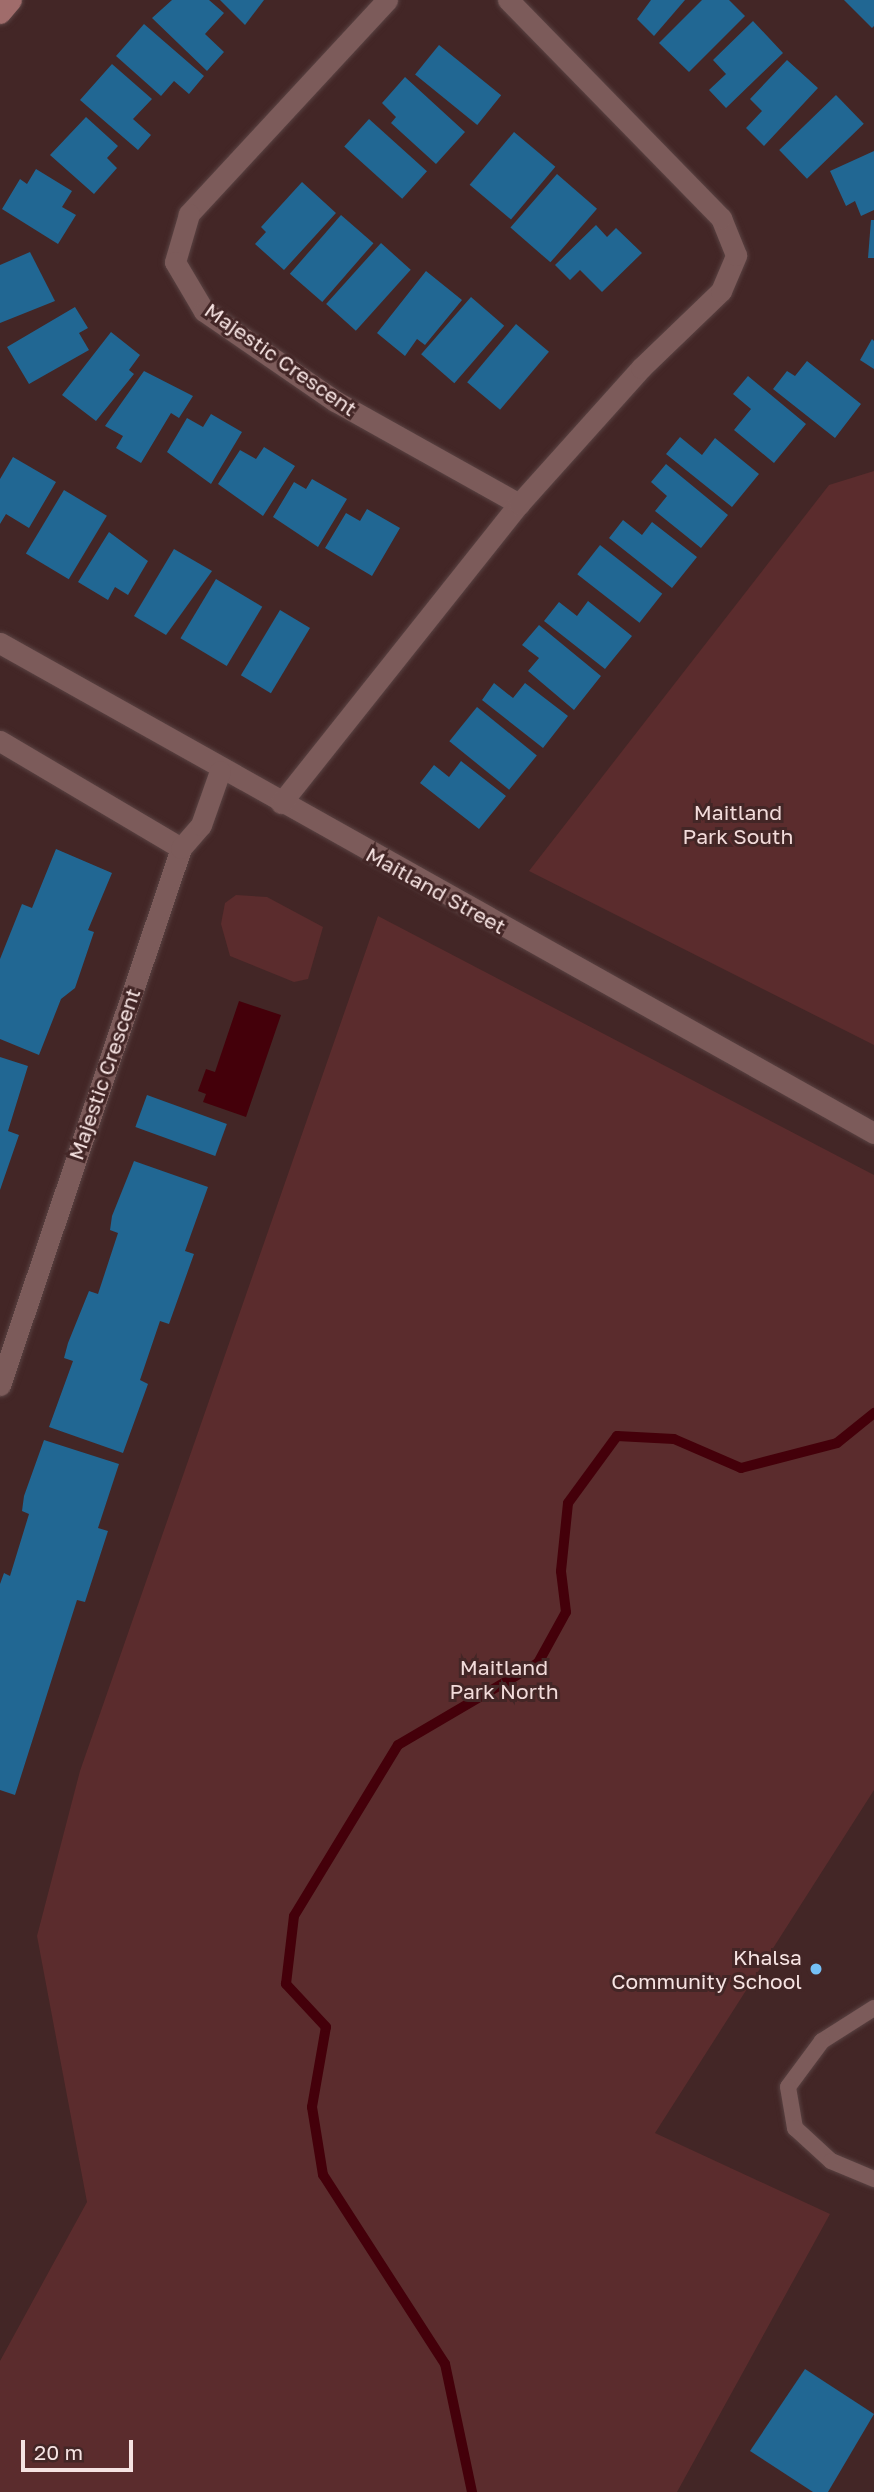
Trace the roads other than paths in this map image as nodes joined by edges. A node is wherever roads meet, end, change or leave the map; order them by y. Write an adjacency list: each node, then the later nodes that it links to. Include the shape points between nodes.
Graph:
1 (10, 0): 4 (street)
2 (387, 0): 5 (street, Majestic Crescent, via 189,214 175,262 204,311 335,401)
3 (508, 0): 5 (street, via 721,218 736,255 721,291 641,368)
4 (0, 13)
5 (519, 504): 9 (street)
6 (0, 643): 8 (street, Maitland Street)
7 (0, 741): 10 (street)
8 (220, 771): 9 (street, Maitland Street); 10 (street, Majestic Crescent, via 201,825)
9 (281, 803): 11 (street, Maitland Street)
10 (181, 848): 12 (street, Majestic Crescent)
11 (874, 1133)
12 (0, 1385)
13 (874, 2008): 14 (lane, via 822,2041 788,2087 794,2127 831,2161)
14 (874, 2179)

